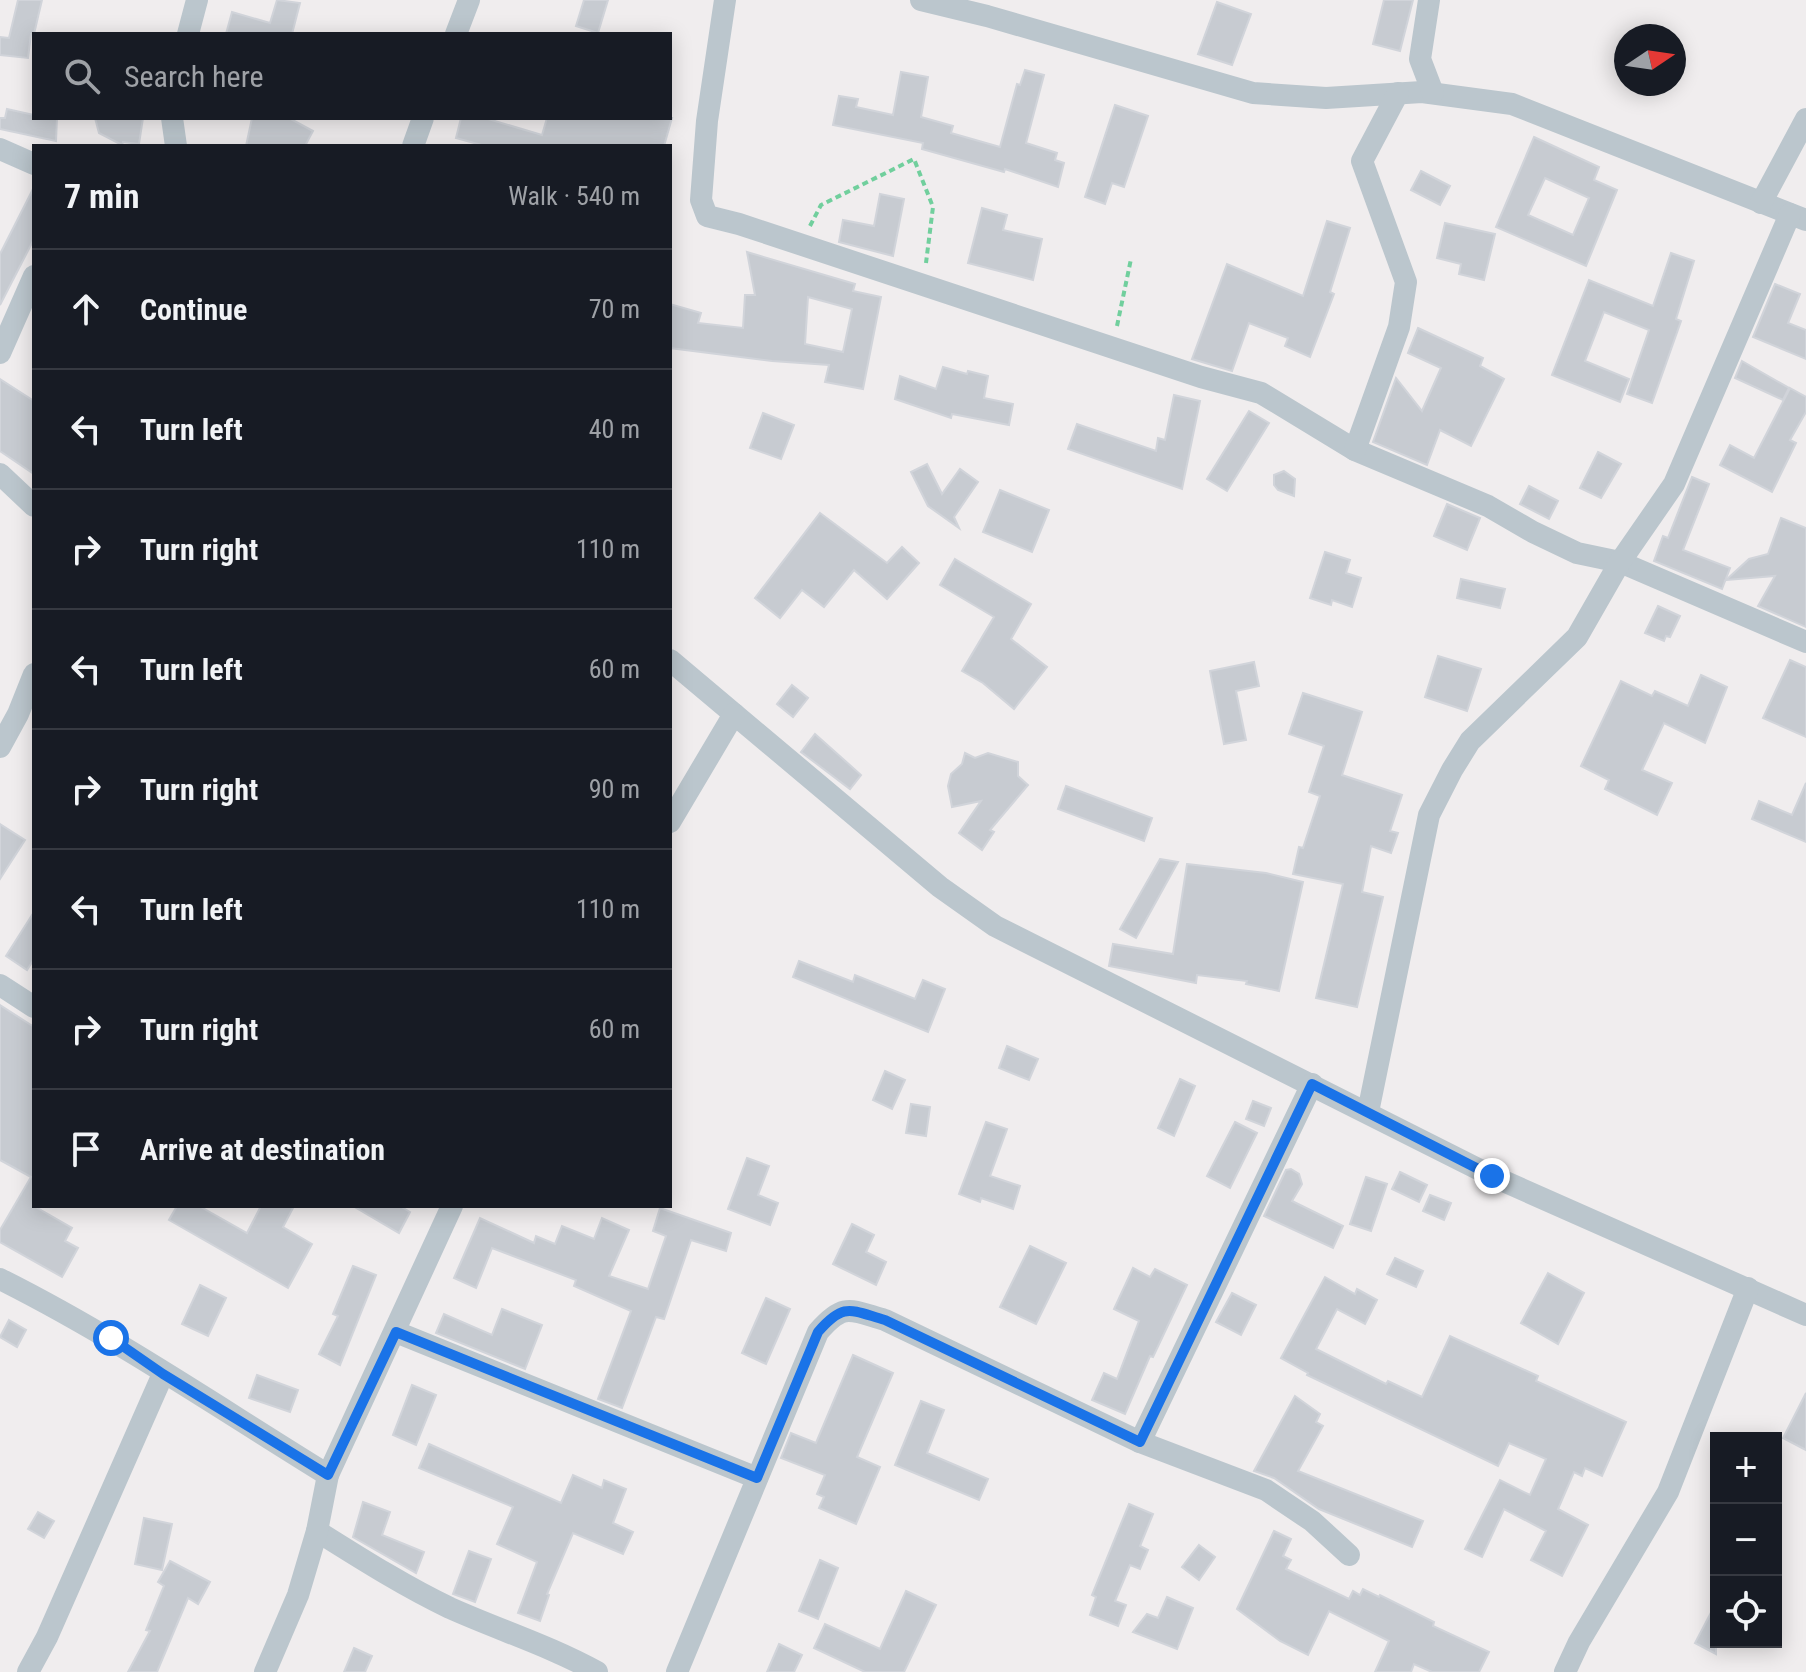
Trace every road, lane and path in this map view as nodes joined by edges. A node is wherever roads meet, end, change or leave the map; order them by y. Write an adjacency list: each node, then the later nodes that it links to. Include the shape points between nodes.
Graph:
1 (197, 0): 6 (street)
2 (469, 0): 7 (street)
3 (725, 0): 19 (street, via 701,200 707,216)
4 (921, 0): 8 (street, via 1253,93 1326,98)
5 (1429, 0): 9 (street, via 1420,59)
6 (189, 32)
7 (457, 32)
8 (1398, 93): 9 (street); 25 (street, via 1362,161 1406,282 1399,327)
9 (1433, 93): 17 (street, via 1512,104)
10 (1806, 119): 17 (street)
11 (172, 120): 13 (street)
12 (422, 120): 14 (street)
13 (176, 144)
14 (414, 144)
15 (0, 149): 16 (street)
16 (32, 163)
17 (1761, 203): 18 (street)
18 (1798, 217): 28 (street, via 1674,484)
19 (801, 244): 22 (street); 22 (path, via 821,205 914,159 933,207)
20 (1131, 259): 23 (path)
21 (32, 281): 24 (street)
22 (924, 285): 23 (street)
23 (1113, 348): 25 (street, via 1261,393)
24 (0, 353)
25 (1355, 450): 28 (street, via 1488,506 1577,553)
26 (0, 474): 27 (street)
27 (32, 504)
28 (1620, 562): 29 (street); 38 (street, via 1577,637 1470,741 1429,815)
29 (1806, 642)
30 (672, 662): 32 (street)
31 (32, 679): 33 (street)
32 (734, 714): 34 (street); 37 (street, via 940,887 995,926)
33 (0, 747)
34 (672, 819)
35 (0, 985): 36 (street)
36 (32, 1006)
37 (1312, 1084): 38 (street); 45 (street)
38 (1368, 1112): 41 (street, via 1492,1176)
39 (451, 1208): 43 (street)
40 (0, 1279): 44 (street, via 111,1338)
41 (1748, 1288): 42 (street); 54 (street, via 1668,1492)
42 (1806, 1315)
43 (396, 1332): 46 (street); 47 (street)
44 (163, 1374): 46 (street); 50 (street)
45 (1140, 1442): 47 (street, via 885,1320 849,1309 833,1314 818,1332); 49 (street, via 1266,1490)
46 (328, 1475): 48 (street)
47 (757, 1478): 53 (street)
48 (317, 1531): 51 (street, via 298,1595); 52 (street, via 450,1607)
49 (1349, 1555)
50 (28, 1672)
51 (265, 1672)
52 (597, 1672)
53 (677, 1672)
54 (1565, 1672)

